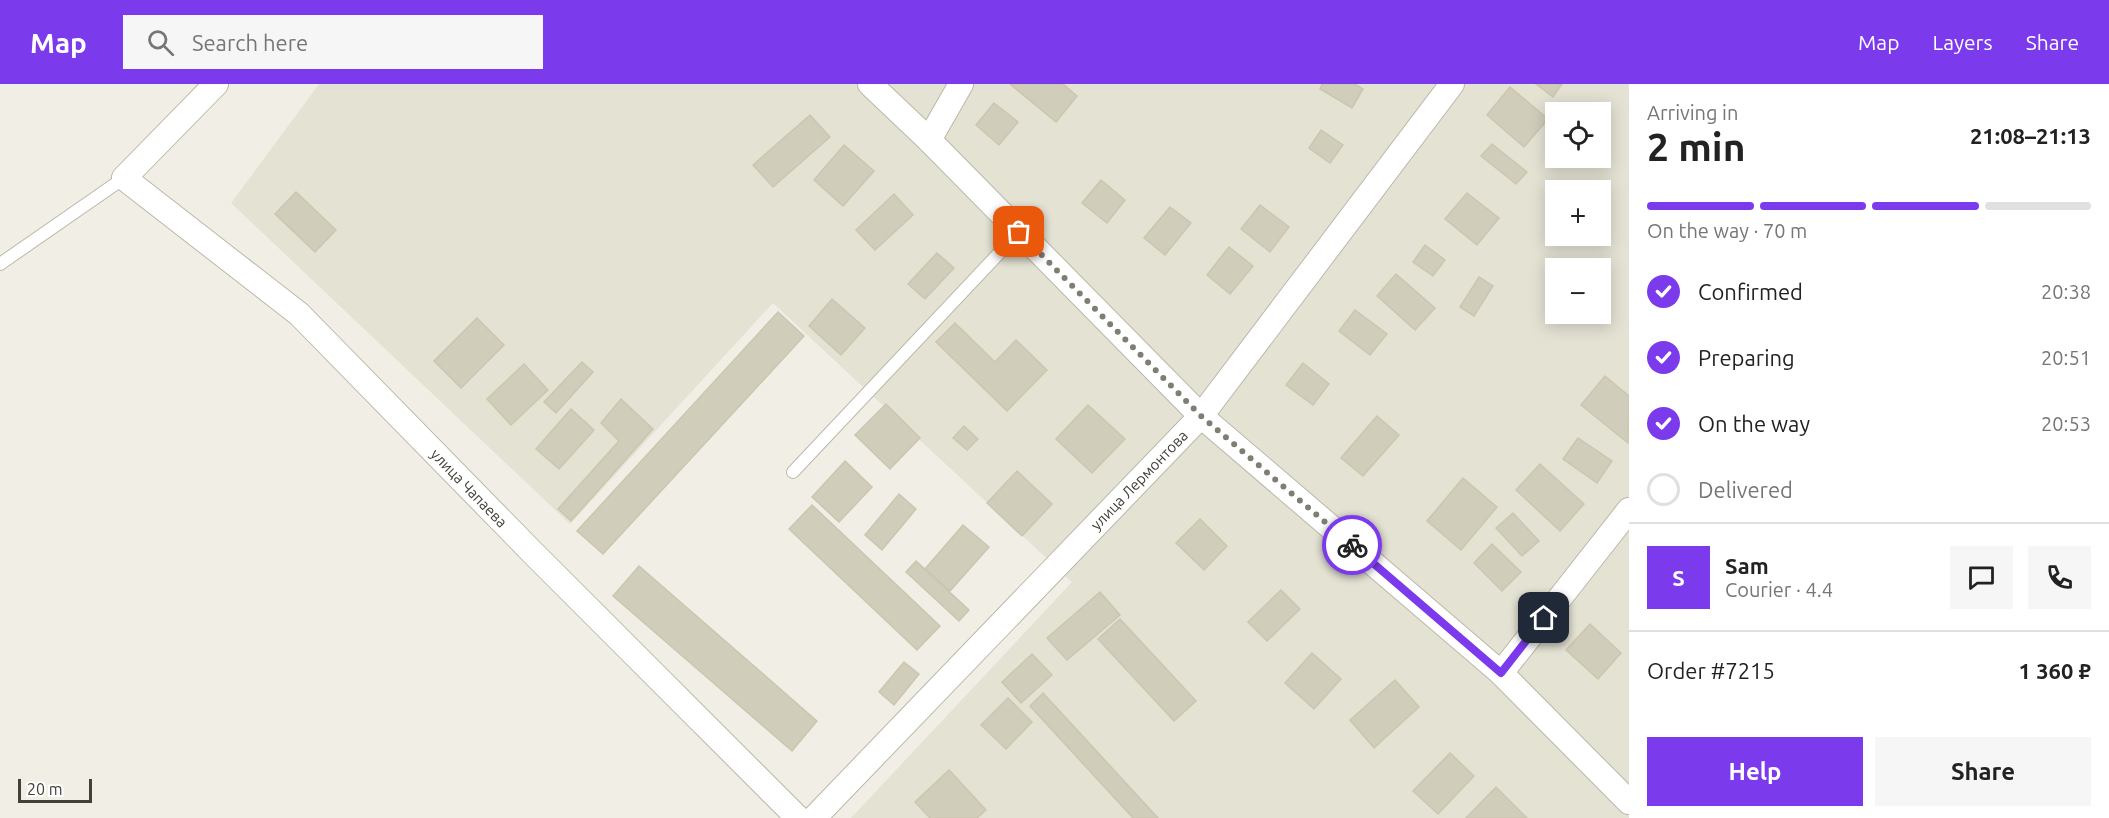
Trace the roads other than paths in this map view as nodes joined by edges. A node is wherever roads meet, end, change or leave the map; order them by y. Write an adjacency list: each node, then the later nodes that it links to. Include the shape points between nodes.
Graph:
1 (216, 84): 6 (street)
2 (870, 84): 5 (street)
3 (961, 84): 5 (street)
4 (1452, 84): 9 (street, улица Лермонтова)
5 (929, 140): 7 (street)
6 (124, 178): 8 (lane); 14 (street, улица Чапаева, via 299,314)
7 (1019, 232): 9 (street); 10 (lane)
8 (0, 264)
9 (1201, 416): 12 (street); 15 (street, улица Лермонтова)
10 (793, 472)
11 (1629, 510): 12 (street)
12 (1501, 673): 13 (street)
13 (1629, 802)
14 (798, 818)
15 (814, 818)

